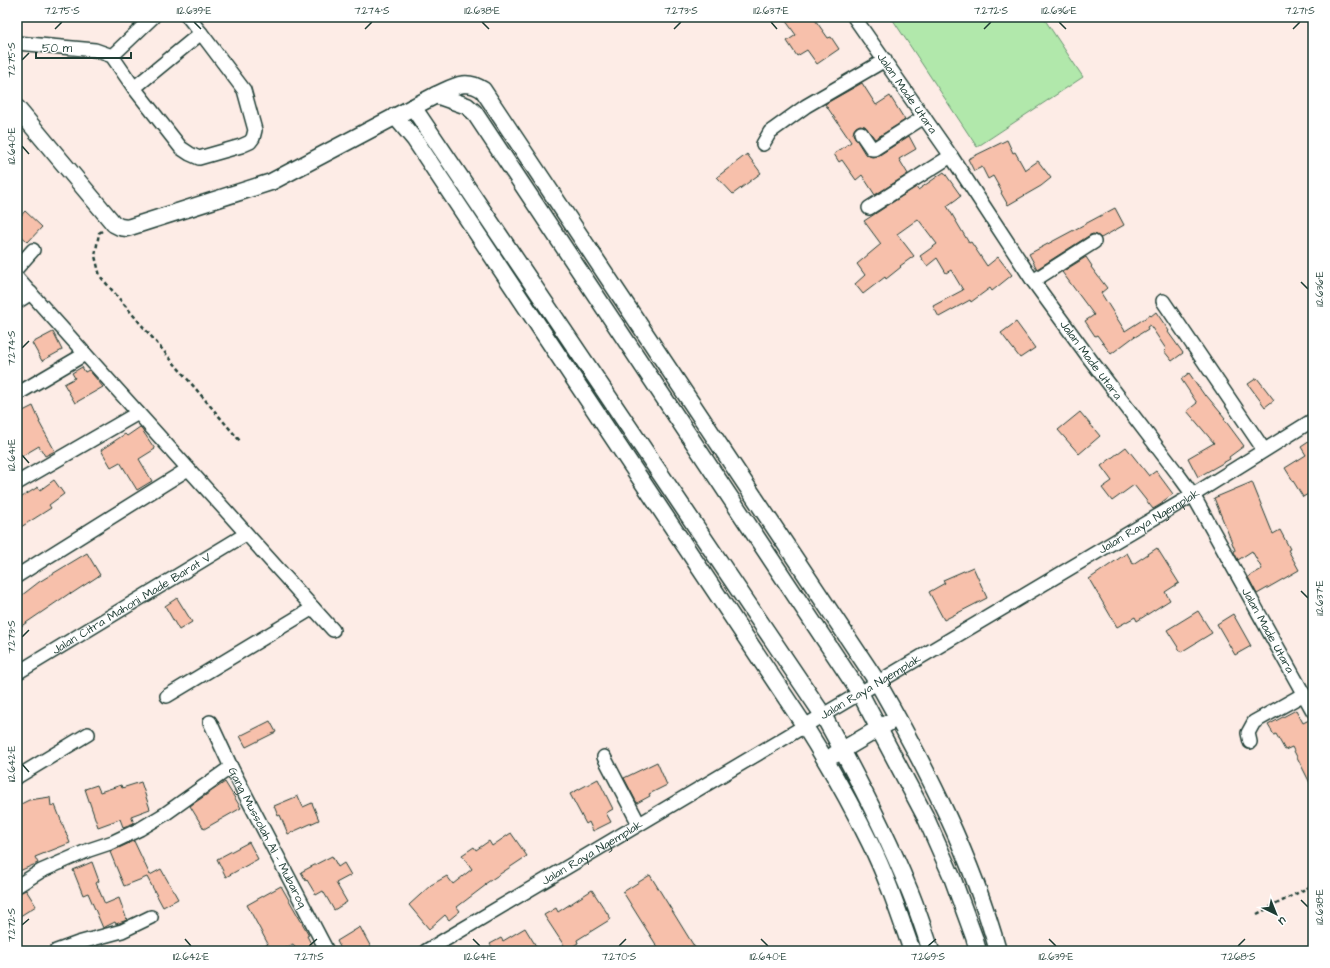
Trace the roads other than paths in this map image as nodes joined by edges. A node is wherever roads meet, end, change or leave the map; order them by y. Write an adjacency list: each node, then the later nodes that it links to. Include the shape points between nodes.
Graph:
1 (153, 17): 6 (street)
2 (188, 17): 4 (street)
3 (854, 17): 7 (street, Jalan Made Utara)
4 (201, 33): 8 (street); 8 (street, via 244,90 255,130 250,142 199,158 190,154 181,148)
5 (17, 43): 6 (street, via 95,50)
6 (112, 56): 8 (street)
7 (885, 60): 13 (street, Jalan Made Utara); 15 (street, via 806,106 770,132)
8 (134, 88)
9 (436, 94): 10 (main road); 39 (main road, via 461,84 476,86 483,90); 40 (main road, via 467,106 474,112)
10 (413, 107): 12 (main road); 44 (main road)
11 (19, 115): 12 (main road, via 114,224 120,227 131,227 271,182)
12 (395, 116): 47 (main road, via 419,147)
13 (924, 117): 14 (street, via 874,149); 16 (street, Jalan Made Utara)
14 (861, 133)
15 (763, 144)
16 (951, 156): 17 (street); 22 (street, Jalan Made Utara)
17 (869, 208)
18 (1094, 242): 22 (street)
19 (32, 250): 20 (street)
20 (17, 268)
21 (17, 278): 23 (street)
22 (1033, 281): 33 (street, Jalan Made Utara)
23 (31, 293): 25 (street); 26 (street)
24 (1163, 301): 30 (street)
25 (17, 302)
26 (85, 354): 27 (street); 28 (street)
27 (17, 394)
28 (138, 413): 31 (street); 32 (street)
29 (1313, 420): 30 (street, Jalan Raya Ngemplak)
30 (1264, 450): 33 (street, Jalan Raya Ngemplak)
31 (188, 469): 34 (street); 35 (street)
32 (17, 484)
33 (1193, 495): 39 (street, Jalan Raya Ngemplak); 41 (street, Jalan Made Utara)
34 (246, 534): 36 (street); 38 (street, Jalan Citra Mahoni Made Barat V)
35 (17, 576)
36 (313, 608): 37 (street); 42 (street)
37 (333, 630)
38 (17, 673)
39 (878, 683): 40 (street, Jalan Raya Ngemplak); 45 (main road)
40 (860, 693): 44 (street, Jalan Raya Ngemplak); 48 (main road)
41 (1304, 694): 43 (street, Jalan Made Utara); 50 (street, via 1254,722 1248,733)
42 (167, 696)
43 (1313, 711)
44 (823, 715): 47 (street, Jalan Raya Ngemplak); 51 (main road)
45 (898, 717): 48 (main road); 65 (main road, via 971,870)
46 (210, 722): 54 (street, Gang Mussolah Al - Mubaroq)
47 (804, 725): 53 (main road); 56 (street, Jalan Raya Ngemplak)
48 (879, 728): 51 (main road); 64 (main road, via 925,816 952,878)
49 (88, 734): 55 (street)
50 (1250, 742)
51 (843, 750): 53 (main road); 63 (main road, via 886,836 909,889)
52 (604, 757): 56 (street)
53 (826, 760): 62 (main road, via 870,843)
54 (231, 767): 57 (street, via 165,814 140,828 41,871); 60 (street, Gang Mussolah Al - Mubaroq)
55 (17, 777)
56 (639, 824): 61 (street, Jalan Raya Ngemplak)
57 (17, 886)
58 (151, 917): 59 (street, via 122,931)
59 (56, 951)
60 (327, 951)
61 (426, 951)
62 (912, 951)
63 (931, 951)
64 (978, 951)
65 (998, 951)

